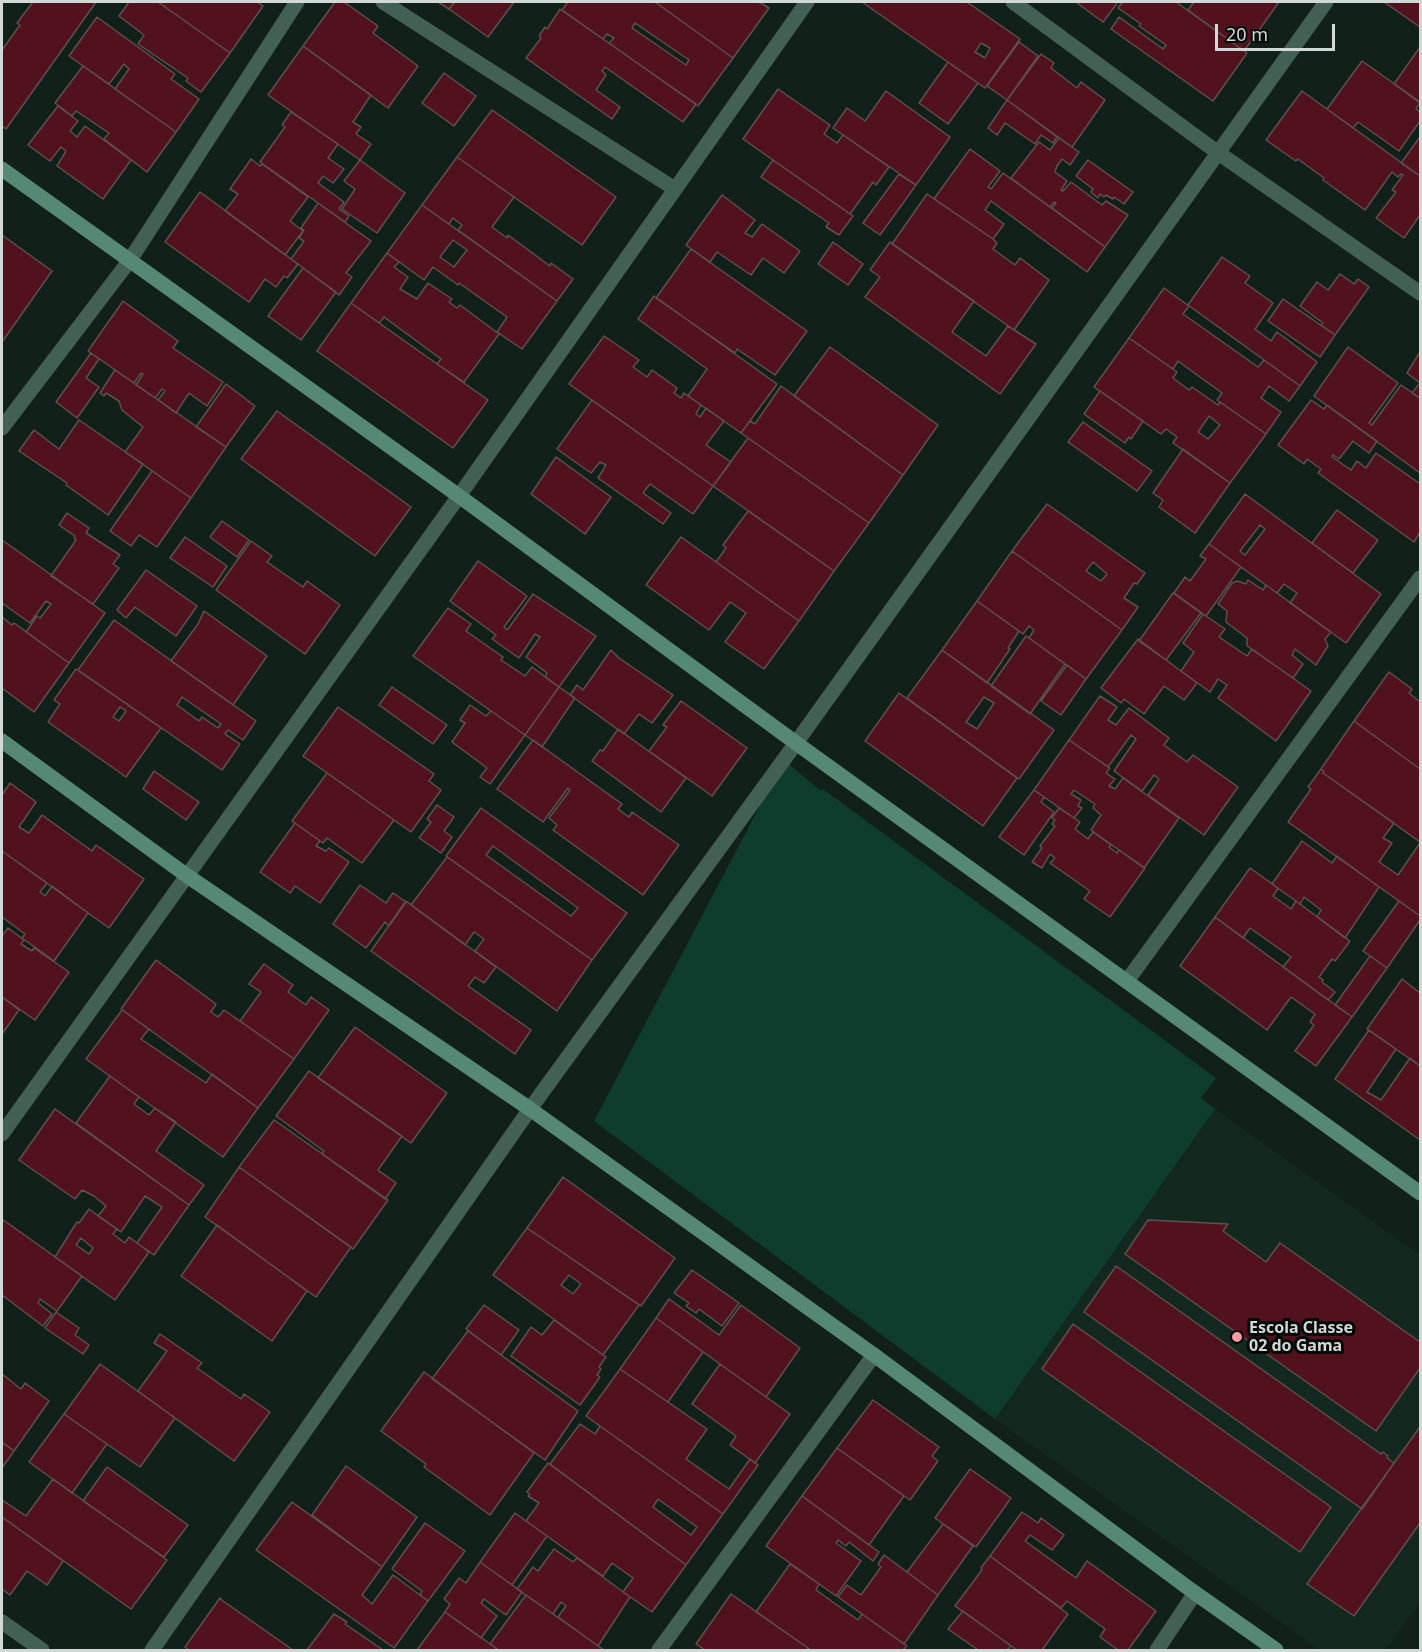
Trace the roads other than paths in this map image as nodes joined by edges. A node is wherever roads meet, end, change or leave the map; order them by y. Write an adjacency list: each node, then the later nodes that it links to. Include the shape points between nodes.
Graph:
1 (297, 2): 9 (street)
2 (383, 2): 8 (street)
3 (807, 2): 8 (street)
4 (1013, 2): 6 (street)
5 (1326, 2): 6 (street)
6 (1217, 152): 10 (street); 15 (street)
7 (2, 169): 9 (street)
8 (675, 189): 12 (street)
9 (130, 260): 11 (street); 12 (street)
10 (1420, 293)
11 (2, 428)
12 (459, 496): 15 (street); 16 (street)
13 (1420, 578): 17 (street)
14 (2, 741): 16 (street)
15 (796, 743): 17 (street); 18 (street)
16 (186, 875): 18 (street); 19 (street)
17 (1127, 981): 20 (street)
18 (530, 1109): 21 (street); 25 (street)
19 (2, 1134)
20 (1420, 1193)
21 (874, 1354): 22 (street); 26 (street)
22 (1195, 1593): 27 (street); 28 (street)
23 (2, 1622): 24 (street)
24 (42, 1650)
25 (152, 1650)
26 (659, 1650)
27 (1157, 1650)
28 (1276, 1650)

